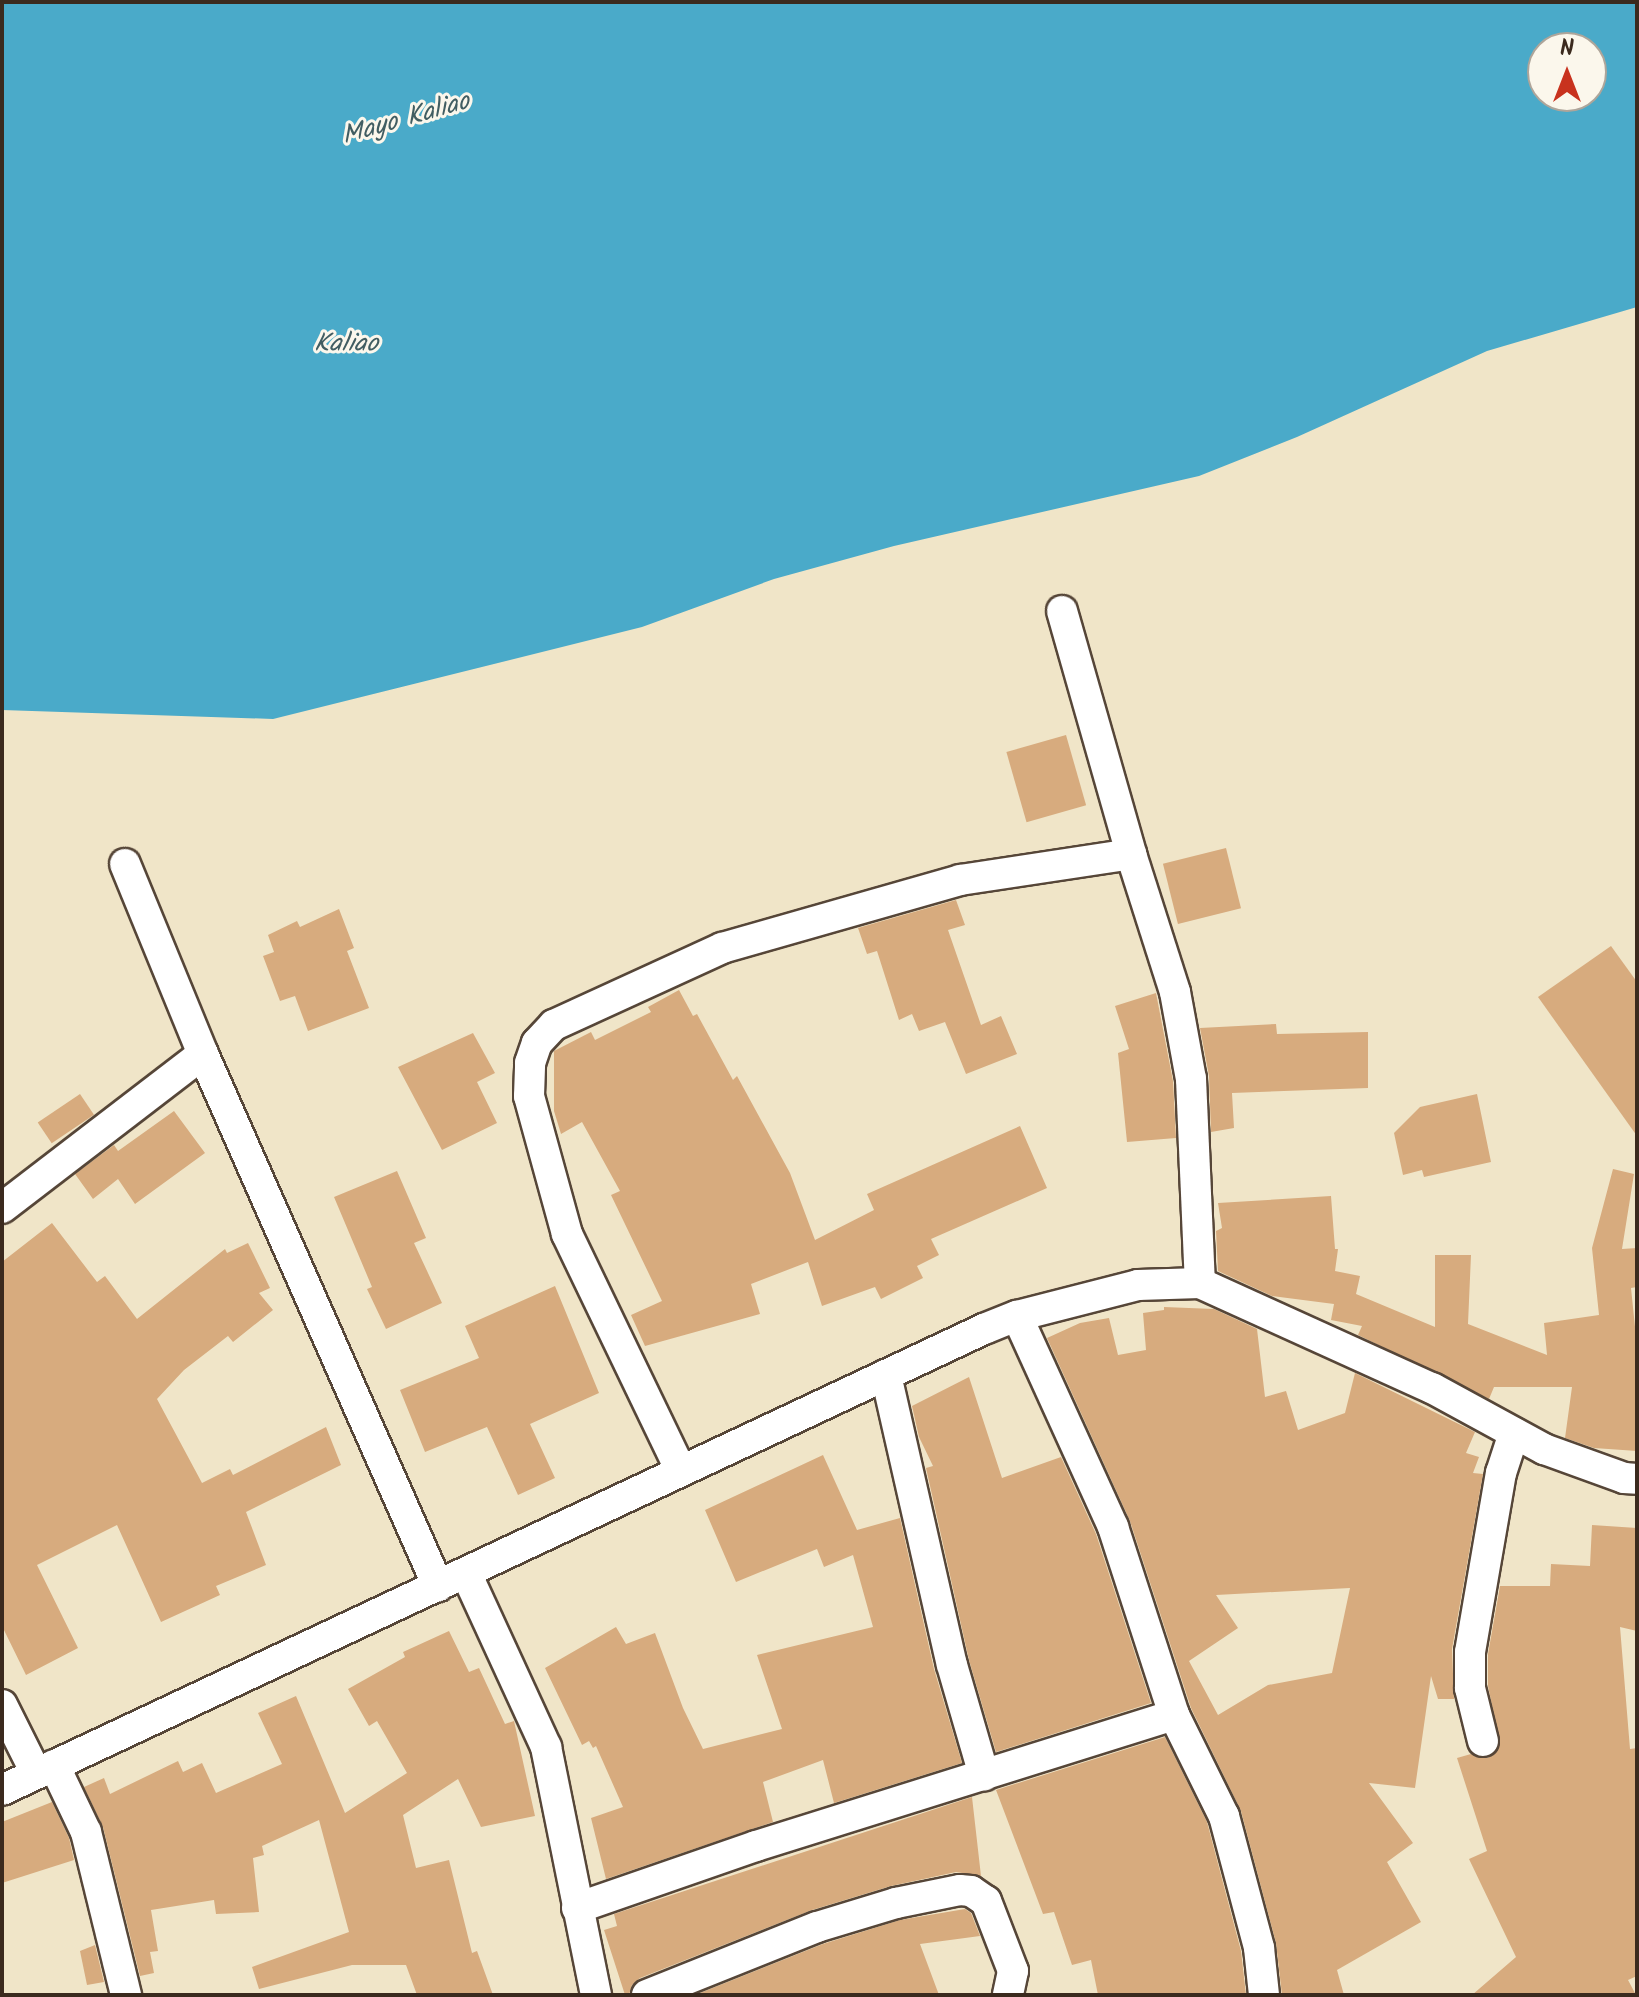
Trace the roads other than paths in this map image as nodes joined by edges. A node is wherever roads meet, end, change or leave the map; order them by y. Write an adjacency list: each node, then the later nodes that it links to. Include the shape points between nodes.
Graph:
1 (1062, 611): 2 (street)
2 (1131, 854): 6 (street, via 1175,992 1191,1079); 10 (street, via 960,880 722,948 554,1025 537,1043 529,1096 567,1234)
3 (125, 864): 4 (street)
4 (203, 1054): 5 (street); 13 (street)
5 (2, 1208)
6 (1200, 1283): 7 (street, via 1138,1285); 9 (street, via 1432,1388)
7 (1017, 1316): 8 (street); 15 (street, via 1113,1527)
8 (886, 1375): 10 (street); 18 (street, via 945,1635)
9 (1514, 1433): 11 (street, via 1544,1449); 16 (street, via 1501,1473 1470,1652 1470,1688)
10 (681, 1471): 12 (street)
11 (1637, 1479)
12 (466, 1573): 13 (street); 20 (street, via 546,1747)
13 (438, 1586): 17 (street)
14 (2, 1705): 17 (street)
15 (1174, 1715): 18 (street); 25 (street, via 1224,1816 1259,1948)
16 (1483, 1741)
17 (45, 1769): 19 (street); 21 (street, via 86,1832)
18 (984, 1775): 20 (street)
19 (2, 1790)
20 (577, 1908): 22 (street)
21 (126, 1995)
22 (596, 1995)
23 (647, 1995): 24 (street, via 817,1927 960,1890 986,1901 1013,1971)
24 (1008, 1995)
25 (1264, 1995)

